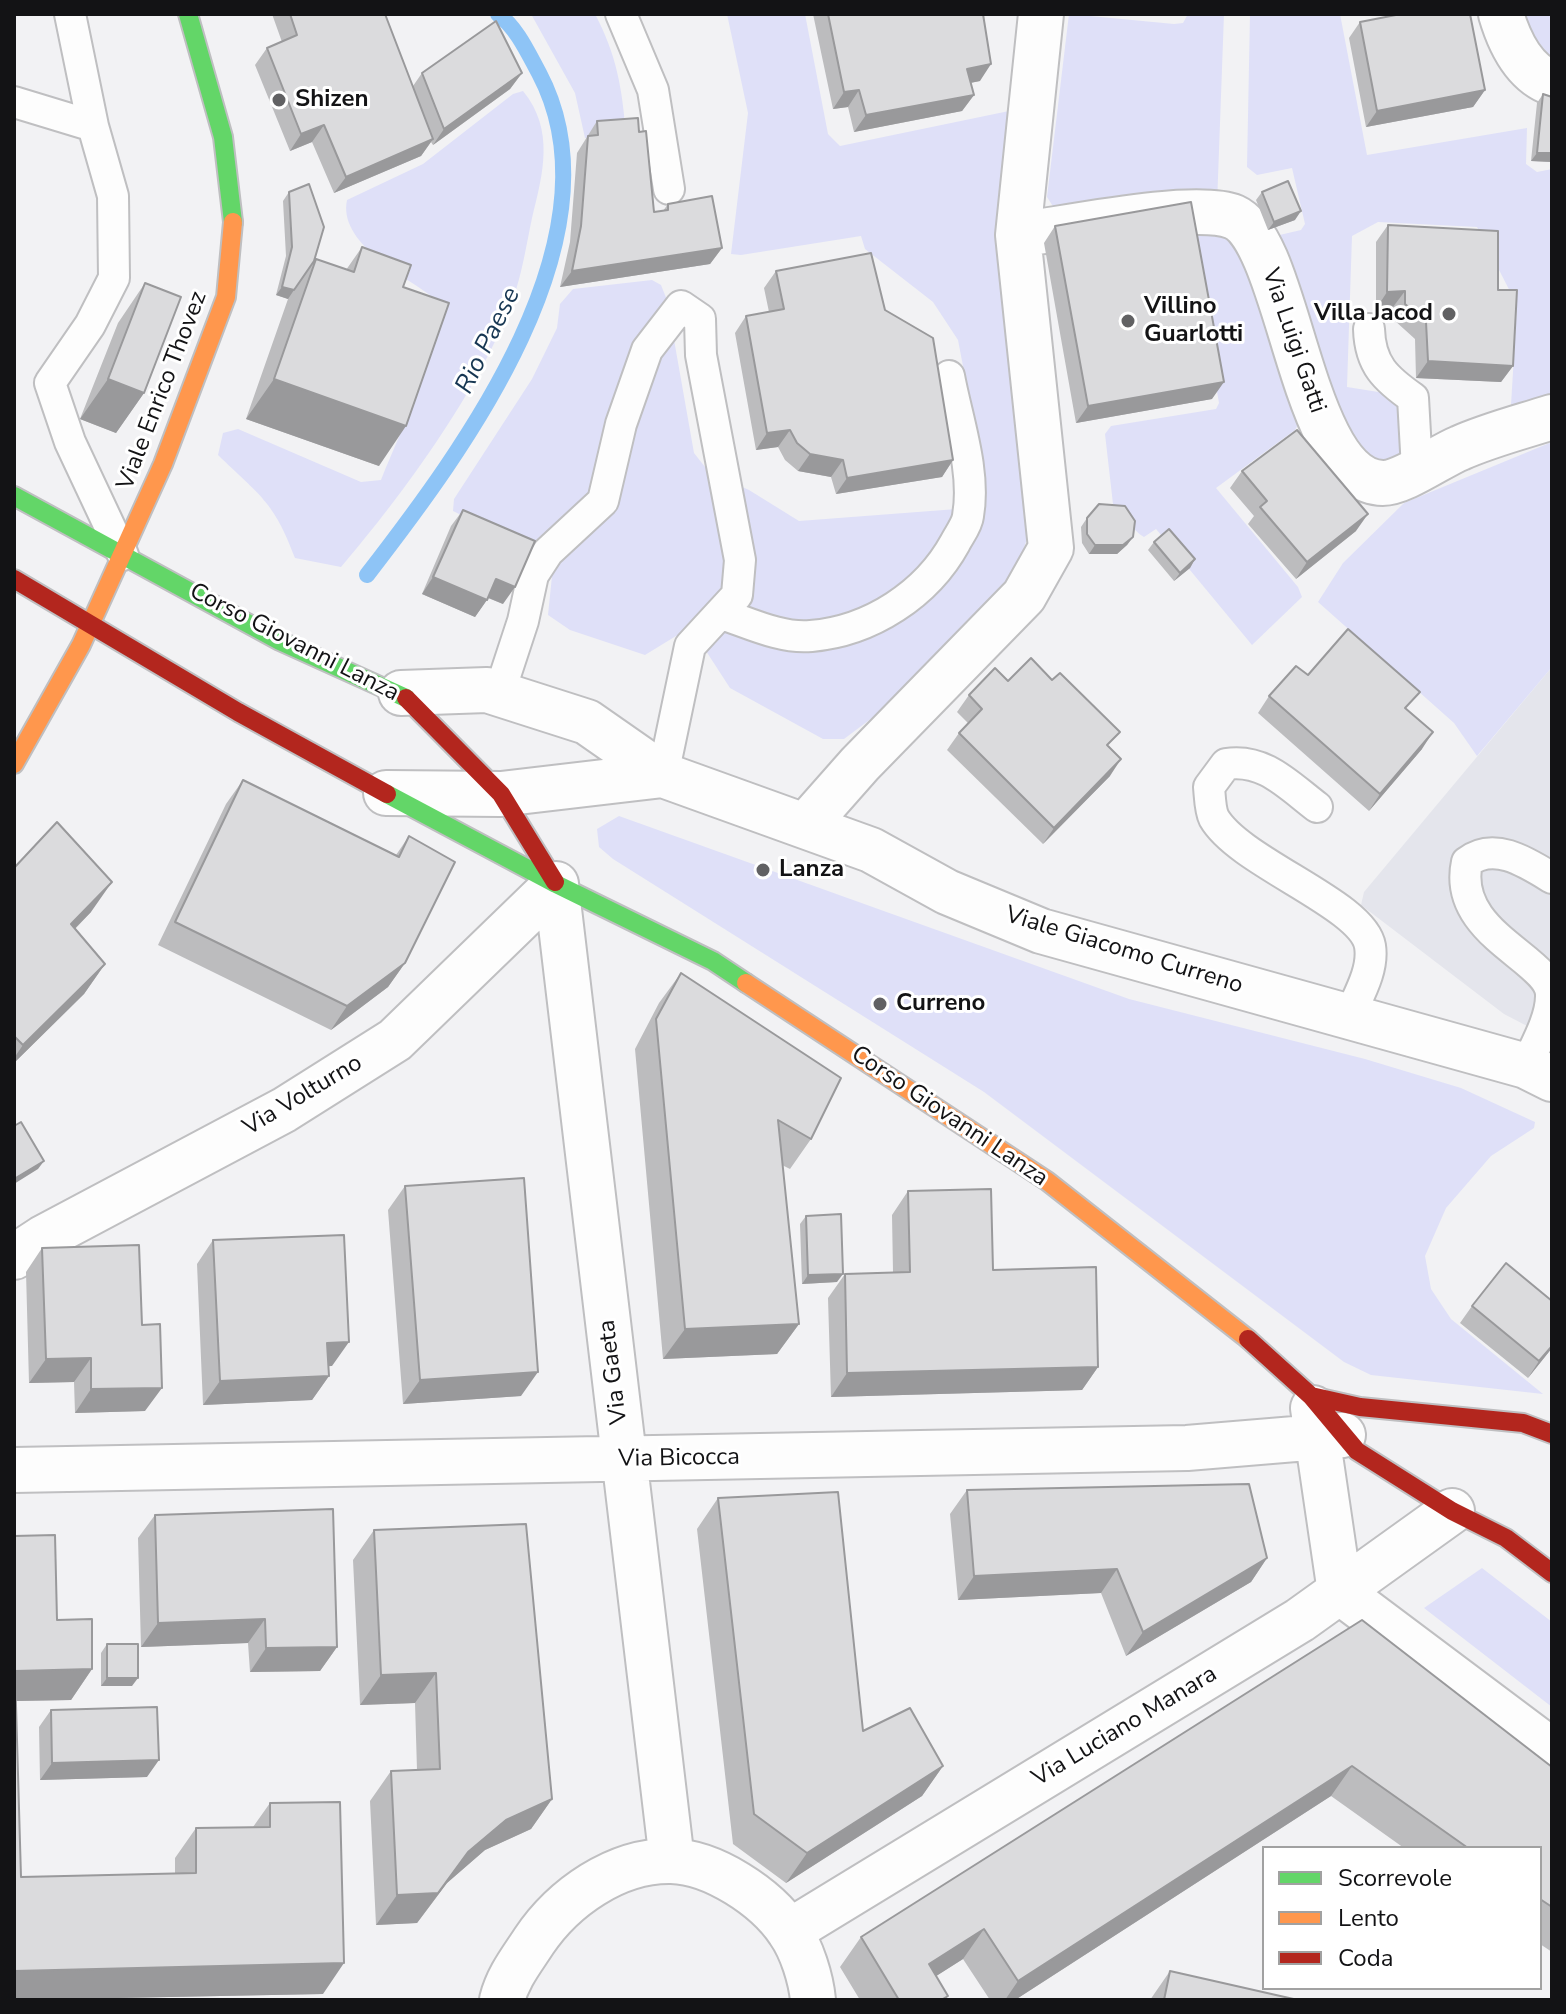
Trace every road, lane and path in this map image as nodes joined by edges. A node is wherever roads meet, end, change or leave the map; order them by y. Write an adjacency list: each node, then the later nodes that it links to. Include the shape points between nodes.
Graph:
1 (70, 14): 8 (lane)
2 (188, 14): 16 (street, Viale Enrico Thovez, via 226,150 232,264 226,300 171,447)
3 (621, 14): 9 (lane, via 653,90)
4 (1041, 14): 10 (street)
5 (1501, 14): 6 (street, via 1525,64)
6 (1552, 83)
7 (14, 102): 8 (lane)
8 (93, 126): 16 (lane, via 113,196 114,278 50,383 70,442)
9 (669, 189)
10 (1018, 235): 14 (street, Via Luigi Gatti, via 1196,213 1235,217 1256,239 1318,417 1343,458 1364,478 1384,483); 27 (street, via 1051,530 1047,562 1024,596)
11 (1369, 329): 14 (lane, via 1370,350 1382,376 1413,398)
12 (949, 376): 18 (lane, via 968,475 968,517 943,564 917,594 858,626 810,637)
13 (1552, 417): 14 (street, Via Luigi Gatti, via 1460,448)
14 (1417, 469)
15 (14, 496): 16 (street, Corso Giovanni Lanza)
16 (123, 555): 19 (street, Viale Enrico Thovez); 20 (street, Corso Giovanni Lanza, via 280,641)
17 (14, 579): 19 (street, Corso Giovanni Lanza)
18 (722, 614): 21 (lane, via 737,595 740,560 701,355 700,319 681,306 647,350 621,424 603,501 548,552 533,575); 23 (lane, via 690,646)
19 (93, 626): 22 (street, Viale Enrico Thovez); 24 (street, Corso Giovanni Lanza)
20 (401, 693): 21 (street, Viale Giacomo Curreno); 25 (street, Corso Giovanni Lanza)
21 (499, 694): 23 (street, Viale Giacomo Curreno, via 587,722)
22 (14, 764)
23 (663, 775): 25 (street, Viale Giacomo Curreno); 27 (street, Viale Giacomo Curreno)
24 (386, 793): 25 (street, Viale Giacomo Curreno); 29 (street, Corso Giovanni Lanza)
25 (501, 794): 29 (street, Corso Giovanni Lanza)
26 (1317, 807): 30 (lane, via 1266,768 1245,761 1226,764 1209,787 1213,816 1235,842 1354,920 1370,945 1367,975)
27 (807, 824): 30 (street, Viale Giacomo Curreno, via 1041,931)
28 (1552, 878): 31 (lane, via 1497,852 1479,853 1467,862 1463,880 1472,906 1504,946 1543,974 1552,994 1542,1029)
29 (556, 884): 32 (street, Via Volturno, via 395,1040 284,1110); 33 (street, Corso Giovanni Lanza, via 713,961 1047,1181 1237,1329); 35 (street, Via Gaeta)
30 (1349, 1017): 31 (street, Viale Giacomo Curreno)
31 (1539, 1073)
32 (14, 1257)
33 (1324, 1422): 34 (street, Corso Giovanni Lanza, via 1360,1407 1523,1423); 35 (street, Via Bicocca, via 1187,1448); 37 (street, Corso Giovanni Lanza, via 1357,1451); 39 (street)
34 (1552, 1434)
35 (625, 1460): 36 (street, Via Bicocca); 41 (street, Via Gaeta)
36 (14, 1470)
37 (1452, 1511): 38 (street, Corso Giovanni Lanza, via 1506,1538); 39 (street, Via Luciano Manara)
38 (1552, 1573)
39 (1340, 1592): 40 (street); 42 (street, Via Luciano Manara)
40 (1552, 1751)
41 (672, 1861): 42 (street, via 717,1873 756,1898); 43 (street, via 625,1868 580,1892 549,1918 507,1981)
42 (790, 1931): 44 (street)
43 (502, 2000)
44 (813, 2000)

